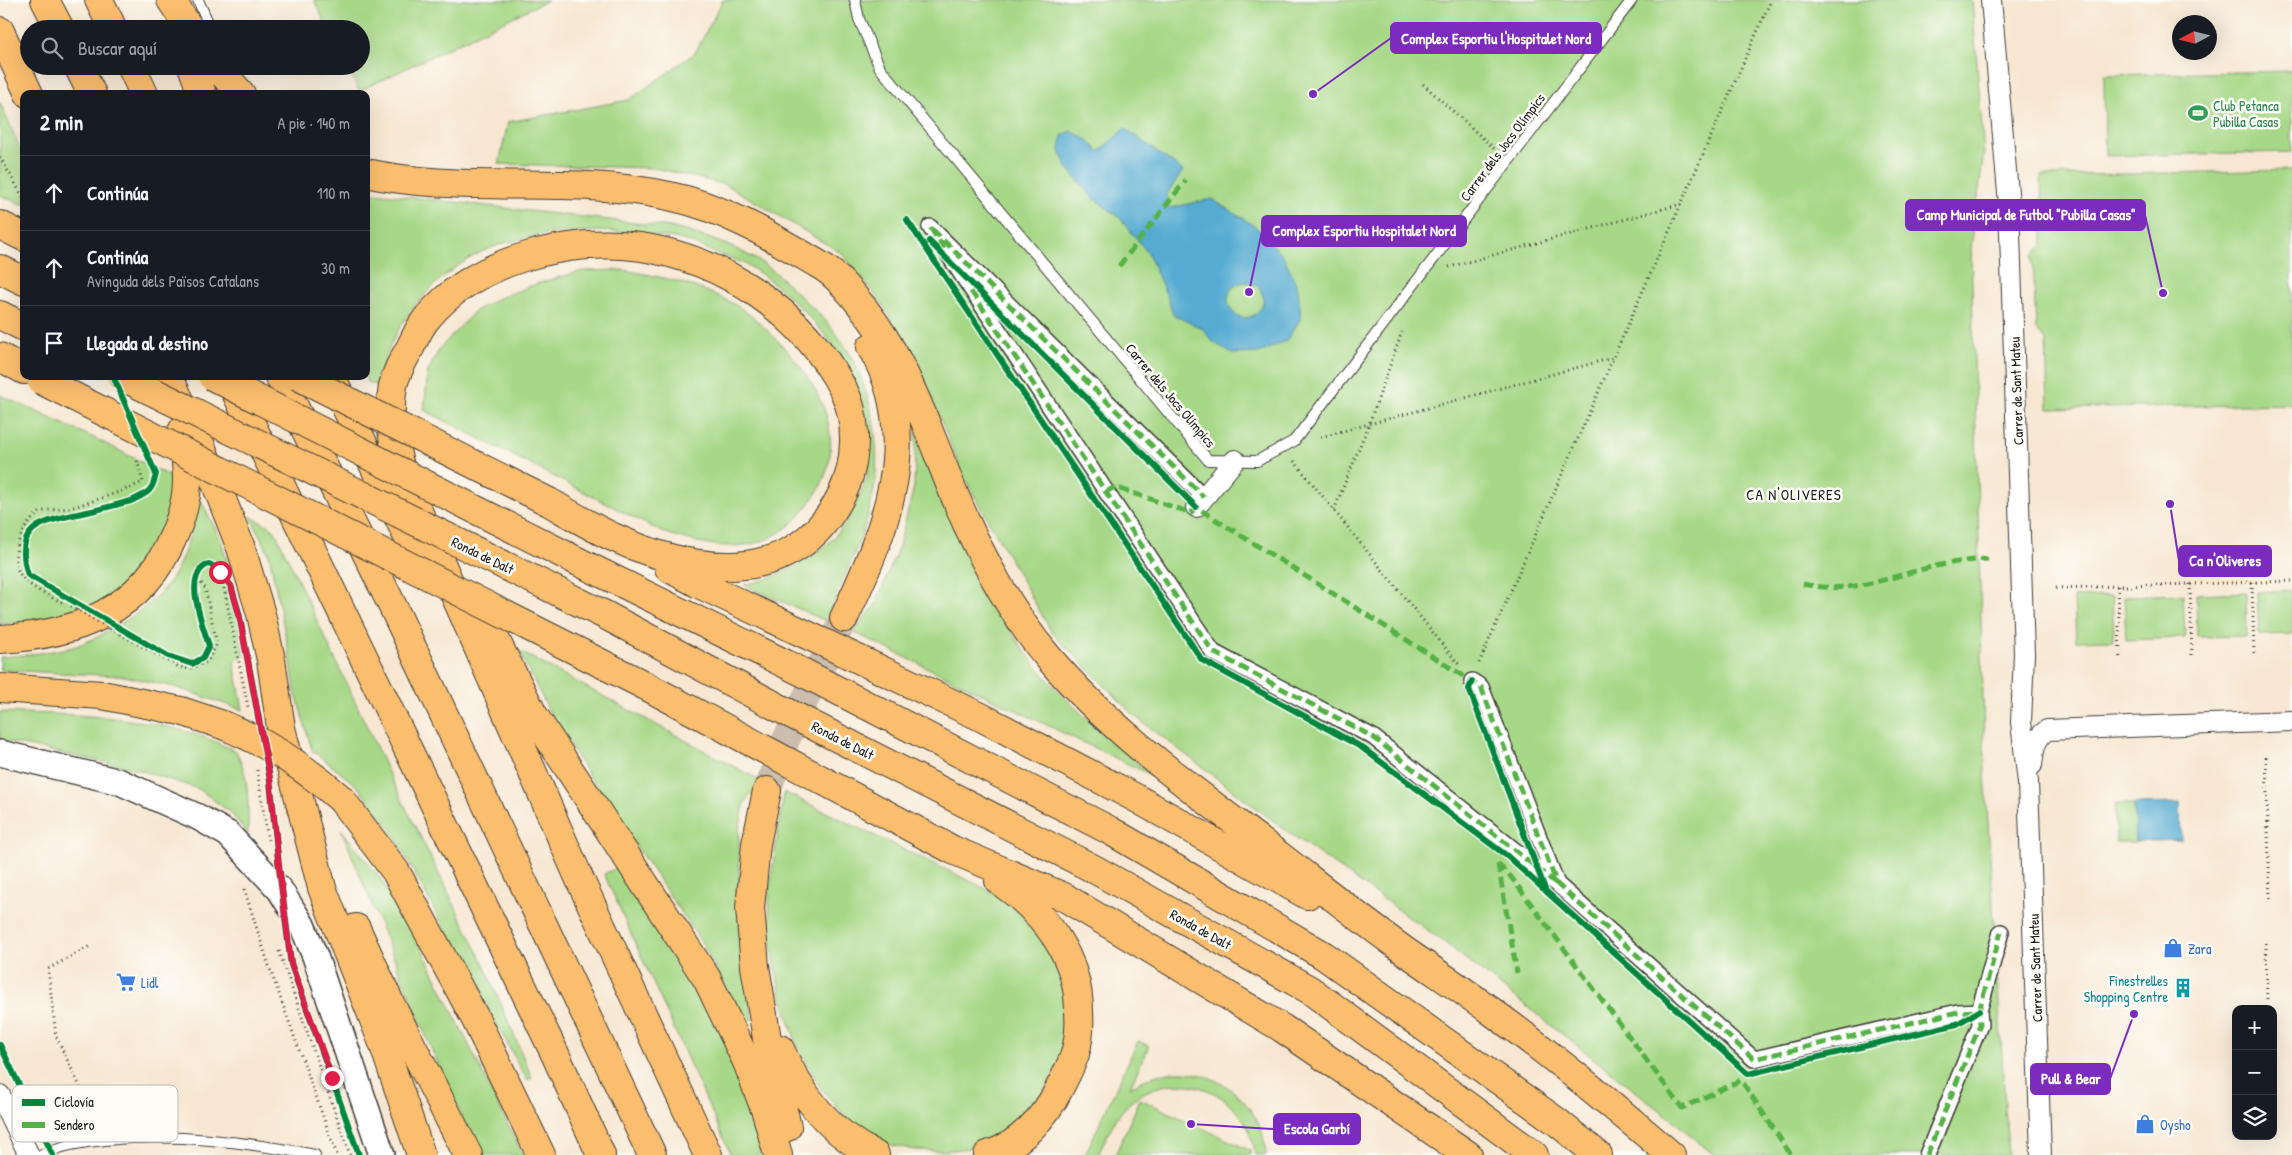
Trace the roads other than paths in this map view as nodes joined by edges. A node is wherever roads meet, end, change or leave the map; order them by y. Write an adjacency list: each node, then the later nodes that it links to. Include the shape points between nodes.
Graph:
1 (45, 0): 9 (highway)
2 (99, 0): 10 (highway)
3 (166, 0): 11 (highway)
4 (171, 0): 12 (highway)
5 (198, 0): 13 (lane)
6 (855, 0): 50 (lane, Carrer dels Jocs Olímpics, via 859,19 880,68 1208,460)
7 (1632, 0): 50 (lane, Carrer dels Jocs Olímpics, via 1294,441 1257,461)
8 (1991, 0): 59 (street, Carrer de Sant Mateu, via 2009,204 2024,654 2021,722)
9 (55, 20)
10 (109, 20)
11 (174, 20)
12 (184, 20)
13 (207, 20)
14 (0, 31): 15 (highway)
15 (20, 74)
16 (20, 75): 22 (highway)
17 (82, 75): 23 (highway)
18 (135, 75): 24 (highway)
19 (195, 75): 25 (highway)
20 (224, 75): 26 (highway)
21 (236, 75): 27 (lane)
22 (27, 90)
23 (90, 90)
24 (142, 90)
25 (201, 90)
26 (237, 90)
27 (245, 90)
28 (370, 174): 31 (highway, via 464,184 604,188 667,195 716,210)
29 (0, 225): 30 (highway)
30 (20, 235)
31 (789, 248): 53 (highway, via 825,285 864,335 884,375 894,415 897,442 892,493 878,542); 66 (highway, via 824,266 861,305 885,337 917,400 984,559 1005,598 1046,655 1097,709 1162,766)
32 (0, 269): 33 (highway)
33 (20, 279)
34 (0, 315): 35 (highway)
35 (20, 325)
36 (411, 345): 52 (highway, via 427,318 439,306 485,272 536,254 599,245 639,246 706,265 762,296 794,324 845,392 853,426 852,463 847,484 824,523 795,548 772,559 744,566 690,564); 63 (highway, via 394,384 391,422 396,452 420,515); 84 (highway, via 406,418 414,456 427,492 533,714 720,1004 747,1062)
37 (0, 357): 39 (highway)
38 (0, 364): 40 (highway)
39 (20, 369)
40 (20, 371)
41 (41, 380): 62 (highway, bridge, via 646,686)
42 (129, 380): 89 (highway, Ronda de Dalt, bridge, via 605,615 1094,869 1310,990)
43 (162, 380): 54 (highway, via 182,428 187,482 178,526 157,568 141,589 82,625 48,635)
44 (170, 380): 61 (highway, via 196,433 241,548 271,660 281,728)
45 (220, 380): 90 (highway, bridge, via 802,672 1118,835 1323,955 1556,1121)
46 (230, 380): 81 (highway)
47 (282, 380): 82 (highway)
48 (306, 380): 52 (highway, bridge)
49 (333, 380): 63 (highway, via 480,686)
50 (1235, 460): 51 (street)
51 (1200, 502): 64 (street, via 930,227 1213,652 1373,737)
52 (612, 536): 66 (highway, via 699,584 988,720 1136,798)
53 (844, 618)
54 (0, 639)
55 (1472, 681): 64 (street, via 1482,687)
56 (0, 688): 80 (highway, bridge, via 102,695 182,711 257,739 318,779 341,799 396,872 476,1018)
57 (2292, 721): 59 (street, Carrer de Sant Mateu, via 2048,730 2035,742)
58 (0, 753): 77 (street, via 120,782 228,834 280,890 302,925)
59 (2028, 782): 93 (street, Carrer de Sant Mateu)
60 (767, 791): 67 (highway, via 756,844 750,908)
61 (296, 795): 78 (highway, via 322,888 383,1043); 79 (highway, via 391,1005)
62 (953, 850): 87 (highway, via 1032,906 1050,927 1068,957 1079,993 1080,1028 1075,1052 1053,1101 1038,1122 996,1153); 88 (highway, via 1064,897 1282,1028)
63 (580, 880): 83 (highway)
64 (1557, 884): 68 (street, via 1754,1059 1958,1012)
65 (2001, 932): 68 (street)
66 (1400, 947): 91 (highway, via 1495,1013)
67 (762, 1001): 85 (highway, via 778,1088); 86 (highway, via 787,1066 808,1101 838,1132)
68 (1979, 1011): 92 (street, via 1980,1025)
69 (0, 1095): 70 (street)
70 (12, 1120)
71 (178, 1137): 76 (lane)
72 (23, 1142): 75 (street)
73 (84, 1142): 74 (lane, via 65,1144)
74 (47, 1153)
75 (29, 1155)
76 (315, 1155)
77 (382, 1155)
78 (422, 1155)
79 (468, 1155)
80 (540, 1155)
81 (601, 1155)
82 (652, 1155)
83 (708, 1155)
84 (778, 1155)
85 (795, 1155)
86 (875, 1155)
87 (988, 1155)
88 (1468, 1155)
89 (1534, 1155)
90 (1598, 1155)
91 (1671, 1155)
92 (1927, 1155)
93 (2041, 1155)

